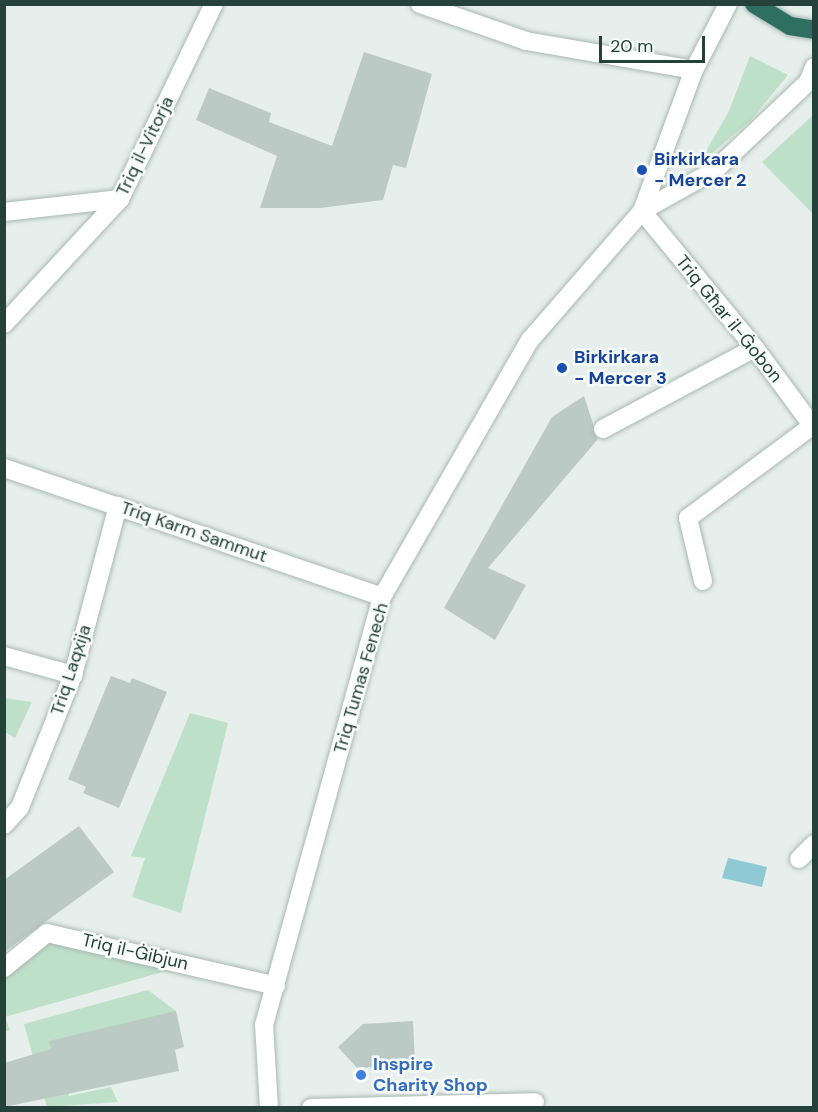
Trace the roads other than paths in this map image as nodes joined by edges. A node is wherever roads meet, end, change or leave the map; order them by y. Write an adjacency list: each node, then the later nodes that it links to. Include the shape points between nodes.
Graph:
1 (214, 4): 8 (street, Triq il-Vitorja)
2 (420, 4): 7 (street, via 526,41)
3 (728, 4): 7 (street, Triq Tumas Fenech)
4 (754, 4): 5 (highway, via 790,26)
5 (813, 30)
6 (813, 67): 9 (street, Triq Tumas Fenech, via 808,82 715,170)
7 (694, 70): 9 (street, Triq Tumas Fenech)
8 (120, 199): 10 (street); 11 (street, Triq il-Vitorja)
9 (642, 211): 12 (street, Triq Għar il-Ġobon); 18 (street, Triq Tumas Fenech, via 530,340)
10 (4, 212)
11 (4, 324)
12 (755, 348): 13 (street, Triq Għar il-Ġobon); 14 (street)
13 (813, 427): 17 (street, via 688,518)
14 (603, 429)
15 (4, 468): 16 (street, Triq Karm Sammut)
16 (118, 506): 18 (street, Triq Karm Sammut); 20 (street, Triq Laqxija)
17 (704, 581)
18 (382, 597): 25 (street, Triq Tumas Fenech)
19 (4, 656): 20 (street)
20 (73, 675): 21 (street, Triq Laqxija, via 20,807)
21 (4, 825)
22 (813, 844): 23 (street)
23 (799, 859)
24 (4, 968): 25 (street, Triq il-Ġibjun, via 47,933)
25 (276, 986): 27 (street, Triq Tumas Fenech, via 264,1025)
26 (535, 1102): 28 (street)
27 (269, 1107)
28 (311, 1107)

